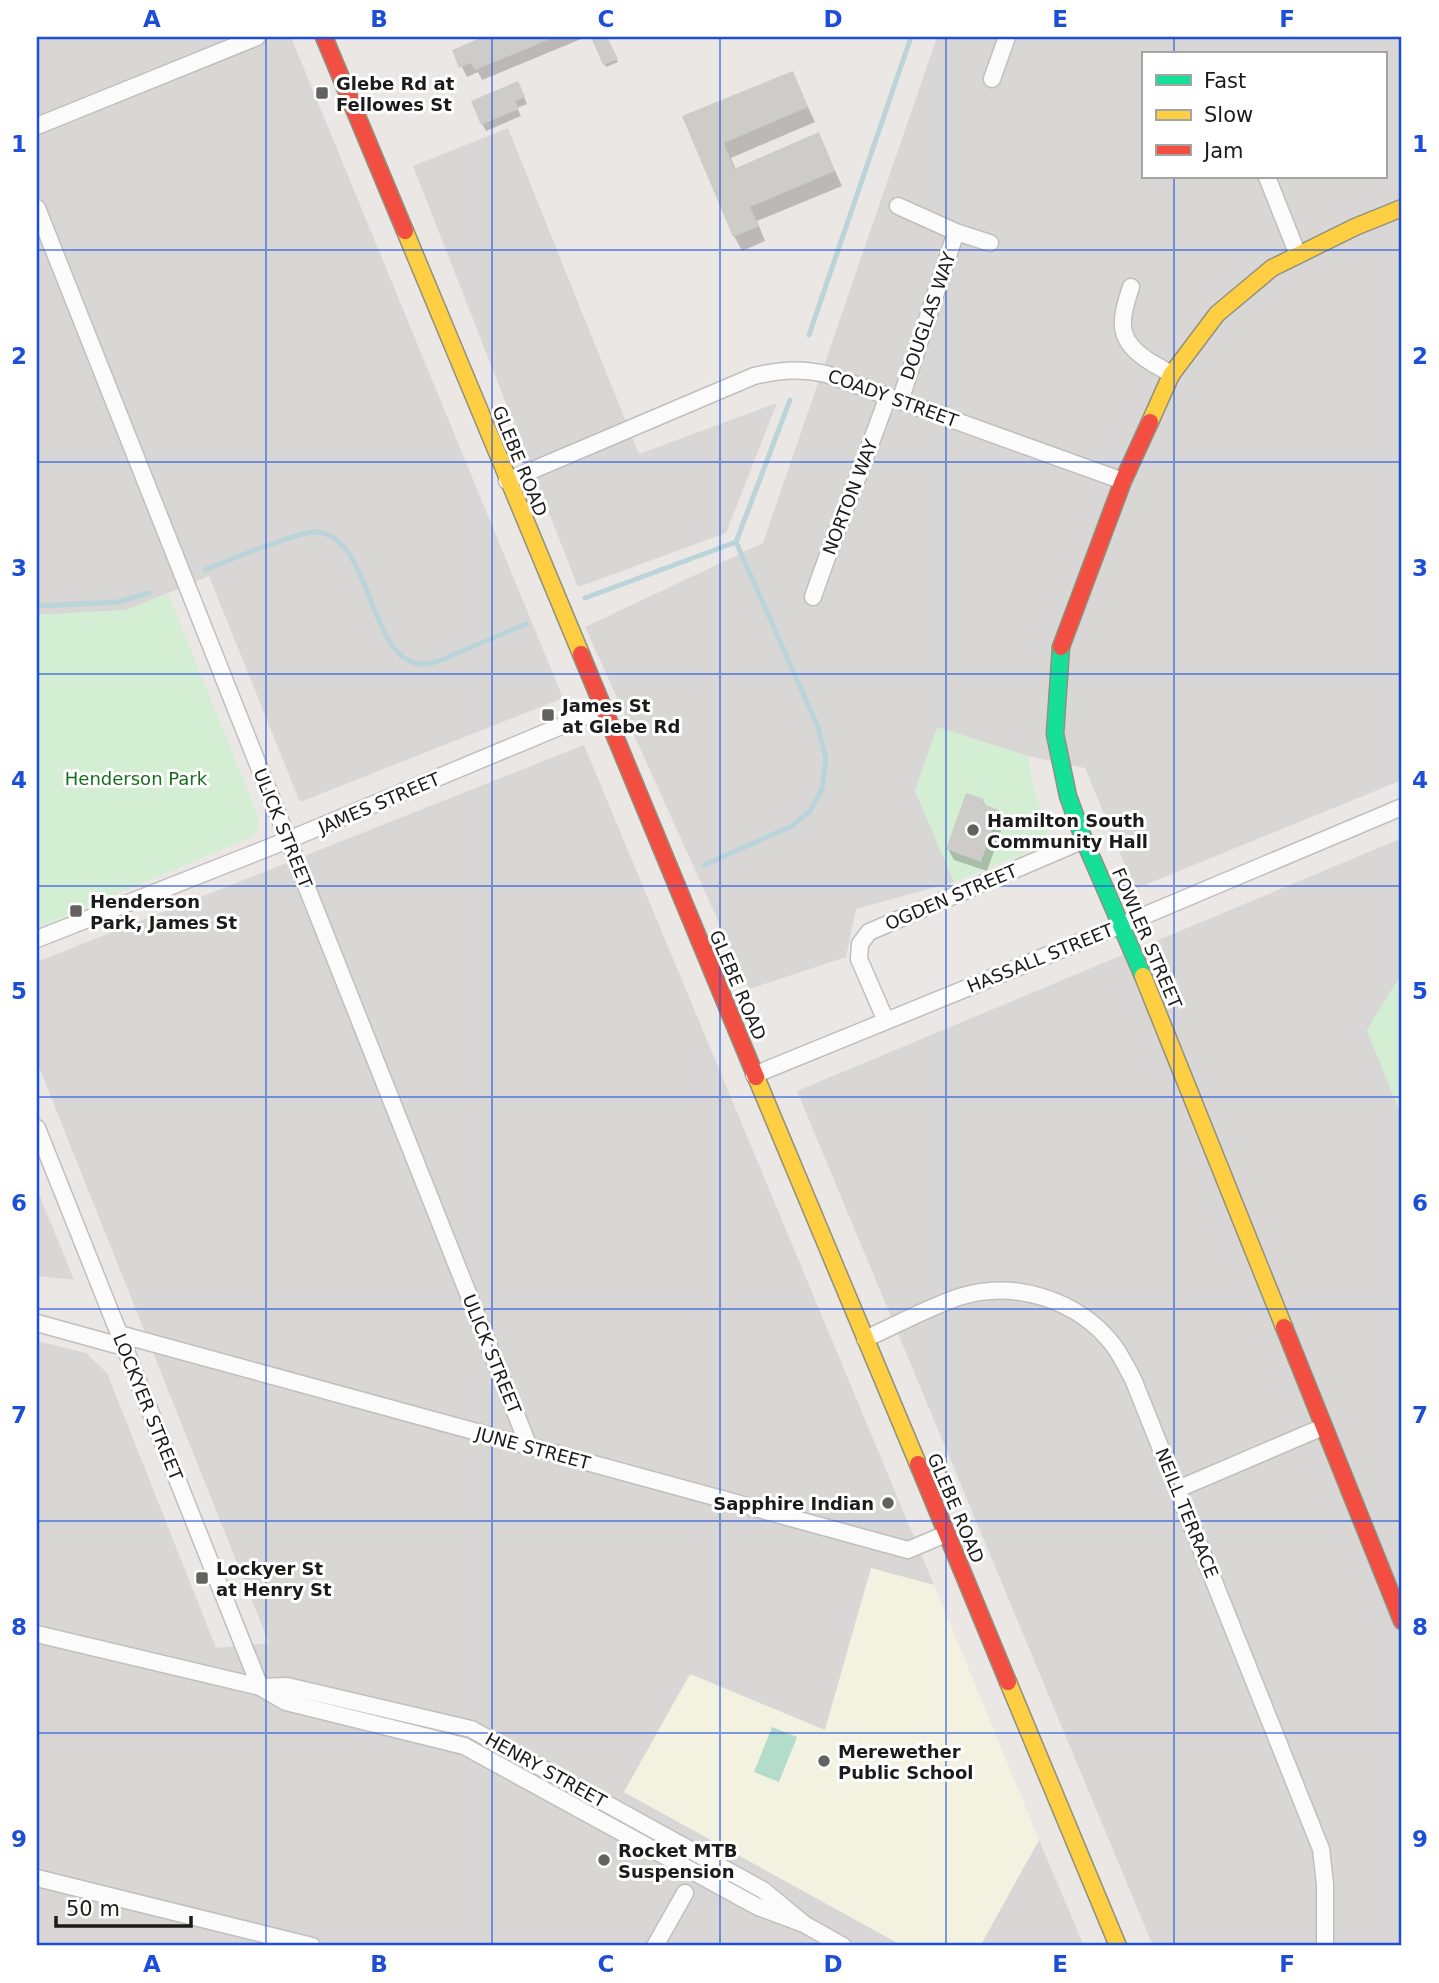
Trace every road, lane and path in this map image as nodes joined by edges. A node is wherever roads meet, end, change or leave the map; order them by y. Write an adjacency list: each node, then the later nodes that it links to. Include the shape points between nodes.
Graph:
1 (257, 37): 5 (street)
2 (1007, 37): 4 (street)
3 (331, 39): 16 (main road, GLEBE ROAD)
4 (992, 79)
5 (37, 126)
6 (1267, 178): 12 (street)
7 (898, 206): 10 (street, DOUGLAS WAY)
8 (37, 208): 22 (street, ULICK STREET)
9 (1402, 208): 12 (main road, FOWLER STREET)
10 (956, 232): 11 (street, DOUGLAS WAY); 15 (street, DOUGLAS WAY)
11 (990, 243)
12 (1298, 255): 14 (main road, FOWLER STREET, via 1272,268 1217,314)
13 (1131, 287): 14 (street, via 1122,314 1127,340)
14 (1171, 375): 17 (main road, FOWLER STREET)
15 (894, 398): 16 (street, COADY STREET, via 809,370 776,371 754,376); 17 (street, COADY STREET); 18 (street, NORTON WAY, via 846,502)
16 (507, 481): 19 (main road, GLEBE ROAD)
17 (1122, 481): 21 (main road, FOWLER STREET, via 1071,615 1058,671 1055,734 1065,786)
18 (813, 597)
19 (602, 709): 22 (street, JAMES STREET); 26 (main road, GLEBE ROAD)
20 (1402, 807): 23 (street, HASSALL STREET)
21 (1084, 840): 23 (main road, FOWLER STREET); 25 (street, OGDEN STREET, via 869,932 860,944 859,960)
22 (288, 841): 24 (street, JAMES STREET); 32 (street, ULICK STREET)
23 (1122, 925): 25 (street, HASSALL STREET); 31 (main road, FOWLER STREET)
24 (37, 939)
25 (886, 1021): 26 (street, HASSALL STREET)
26 (754, 1075): 29 (main road, GLEBE ROAD)
27 (37, 1128): 30 (street, LOCKYER STREET)
28 (37, 1323): 30 (street, JUNE STREET)
29 (864, 1339): 33 (street, NEILL TERRACE, via 960,1297 999,1289 1040,1296 1077,1311 1114,1345 1133,1379); 34 (main road, GLEBE ROAD)
30 (122, 1341): 32 (street, JUNE STREET); 37 (street, LOCKYER STREET)
31 (1323, 1427): 33 (street); 35 (main road, FOWLER STREET)
32 (529, 1447): 34 (street, JUNE STREET, via 908,1550)
33 (1178, 1489): 44 (street, NEILL TERRACE, via 1321,1849)
34 (946, 1534): 43 (main road, GLEBE ROAD)
35 (1402, 1621)
36 (37, 1634): 37 (street, HENRY STREET)
37 (260, 1687): 42 (street, HENRY STREET, via 286,1702 464,1746 758,1907 804,1924)
38 (37, 1878): 40 (street)
39 (685, 1893): 41 (street)
40 (312, 1946)
41 (655, 1946)
42 (843, 1946)
43 (1118, 1946)
44 (1325, 1946)

